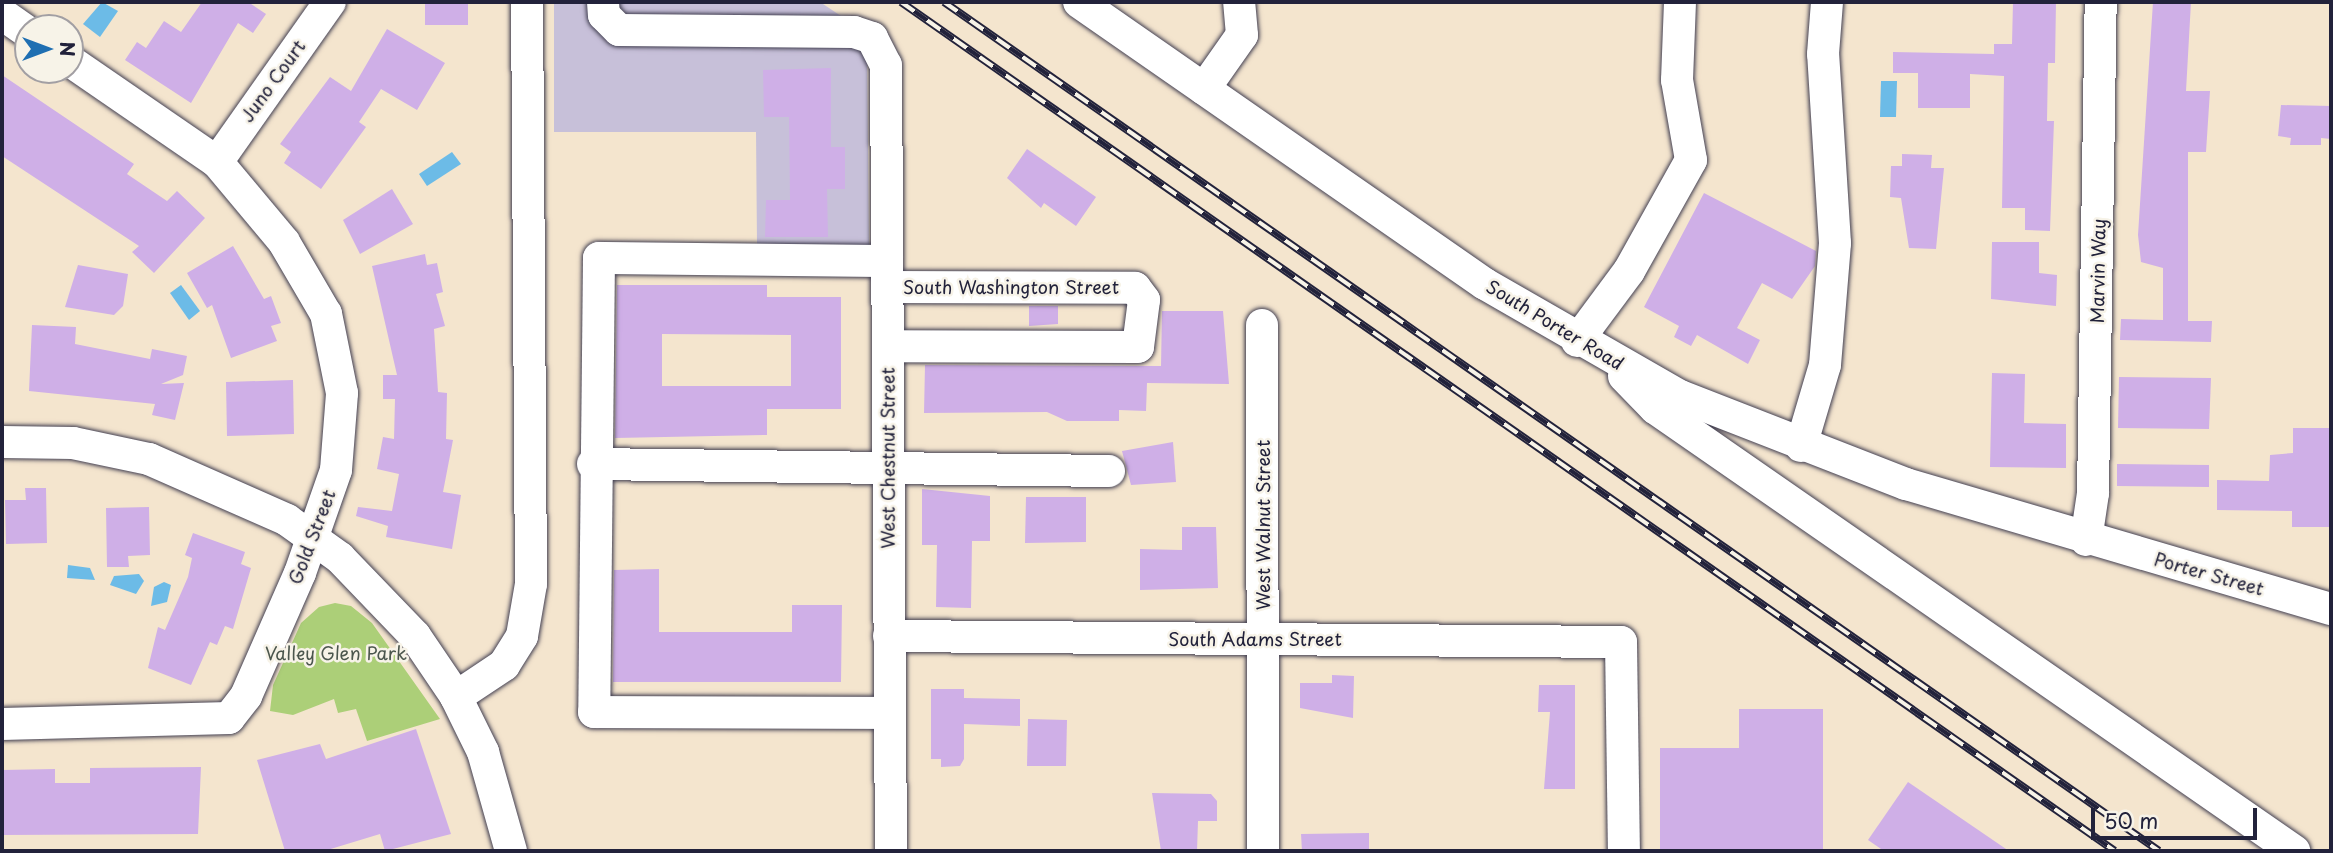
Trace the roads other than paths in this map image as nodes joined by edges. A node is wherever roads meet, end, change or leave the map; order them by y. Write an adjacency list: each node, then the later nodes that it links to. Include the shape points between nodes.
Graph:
1 (330, 2): 11 (street, Juno Court)
2 (527, 2): 27 (street, via 531,584 522,636 504,665)
3 (603, 2): 12 (street, West Chestnut Street, via 604,15 619,30 854,32 872,38 886,65)
4 (1079, 2): 10 (street, South Porter Road)
5 (1239, 2): 10 (street, via 1242,35)
6 (1680, 2): 14 (street, via 1677,80 1691,160 1629,271)
7 (1827, 2): 18 (street, via 1823,54 1835,243 1825,365)
8 (2101, 2): 23 (street, Marvin Way, via 2093,493)
9 (84, 71): 11 (street, Gold Street)
10 (1204, 89): 14 (street, South Porter Road)
11 (217, 162): 22 (street, Gold Street, via 284,242 326,314 342,393 336,470)
12 (887, 274): 15 (street, West Chestnut Street); 15 (street, South Washington Street, via 1135,288 1144,300 1138,347); 19 (street, South Washington Street, via 599,258)
13 (1262, 325): 26 (street, West Walnut Street)
14 (1577, 341): 16 (street, South Porter Road)
15 (888, 346): 20 (street, West Chestnut Street)
16 (1606, 357): 18 (street, South Porter Road); 34 (street, via 1656,408)
17 (2, 442): 22 (street, via 73,443 149,459 214,482)
18 (1801, 446): 23 (street, South Porter Road)
19 (593, 464): 20 (street); 28 (street, via 594,712)
20 (888, 467): 21 (street); 25 (street, West Chestnut Street)
21 (1109, 471)
22 (313, 537): 27 (street, via 407,626); 29 (street, Gold Street, via 246,696 229,718)
23 (2086, 540): 24 (street, Porter Street)
24 (2331, 609)
25 (890, 636): 26 (street, South Adams Street); 28 (street, West Chestnut Street)
26 (1264, 639): 32 (street, West Walnut Street); 33 (street, South Adams Street, via 1621,642)
27 (456, 696): 30 (street, via 483,752)
28 (890, 713): 31 (street, West Chestnut Street)
29 (2, 723)
30 (512, 851)
31 (891, 851)
32 (1263, 851)
33 (1624, 851)
34 (2294, 851)

